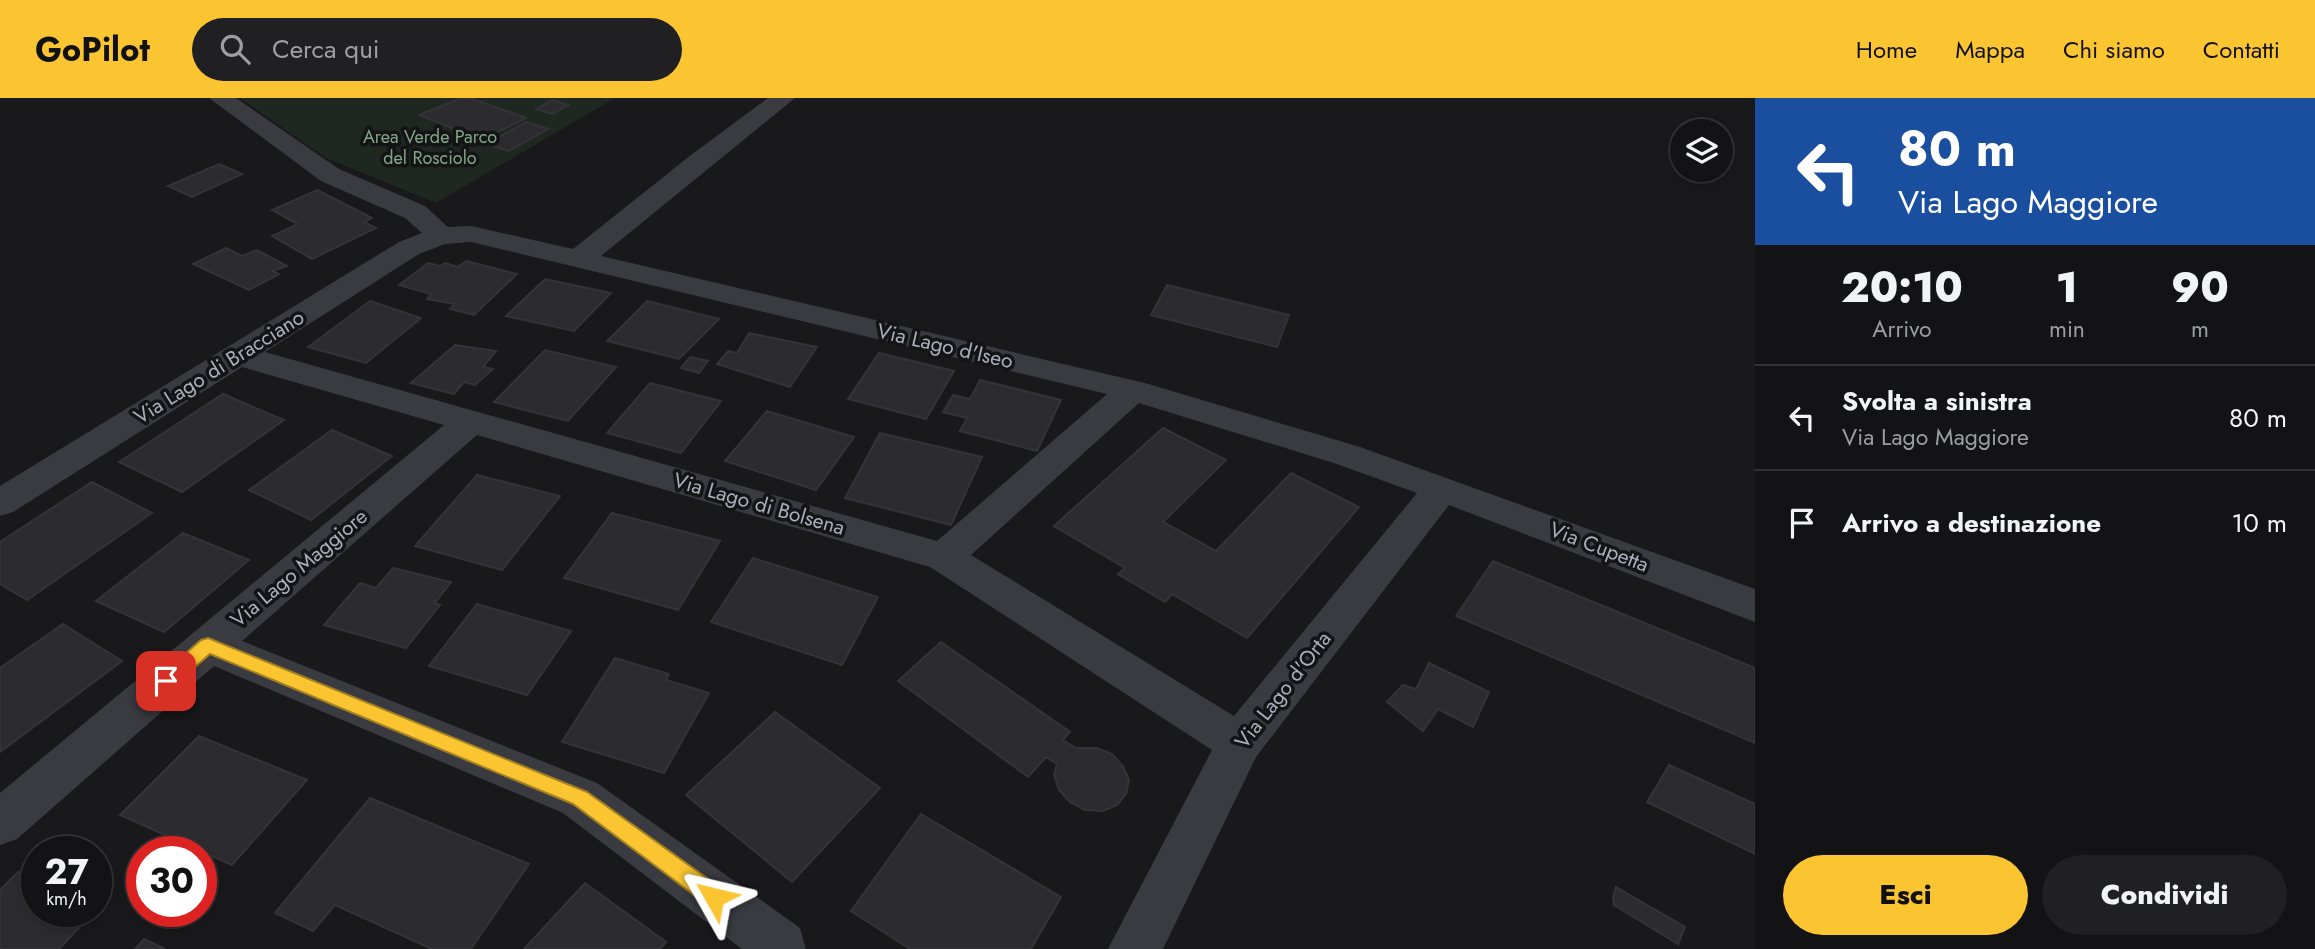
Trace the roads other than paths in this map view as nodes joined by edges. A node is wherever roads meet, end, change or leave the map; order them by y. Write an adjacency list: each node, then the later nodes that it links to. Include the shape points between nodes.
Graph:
1 (221, 98): 3 (street, via 330,175 415,212)
2 (783, 98): 4 (street)
3 (441, 236): 4 (street, Via Lago d'Iseo, via 471,234); 5 (street, Via Lago di Bracciano, via 409,247)
4 (577, 261): 6 (street, Via Lago d'Iseo)
5 (239, 355): 7 (street, Via Lago di Bolsena); 9 (street, Via Lago di Bracciano)
6 (1133, 390): 8 (street, Via Lago d'Iseo); 10 (street)
7 (470, 422): 10 (street, Via Lago di Bolsena); 12 (street, Via Lago Maggiore)
8 (1442, 488): 11 (street, Via Cupetta); 13 (street, Via Lago d'Orta)
9 (0, 503)
10 (944, 557): 13 (street, Via Lago di Bolsena)
11 (1755, 606)
12 (208, 645): 14 (street, Via Lago Maggiore); 15 (street, via 580,798 781,946)
13 (1239, 743): 16 (street, Via Lago d'Orta)
14 (0, 823)
15 (779, 949)
16 (1135, 949)

